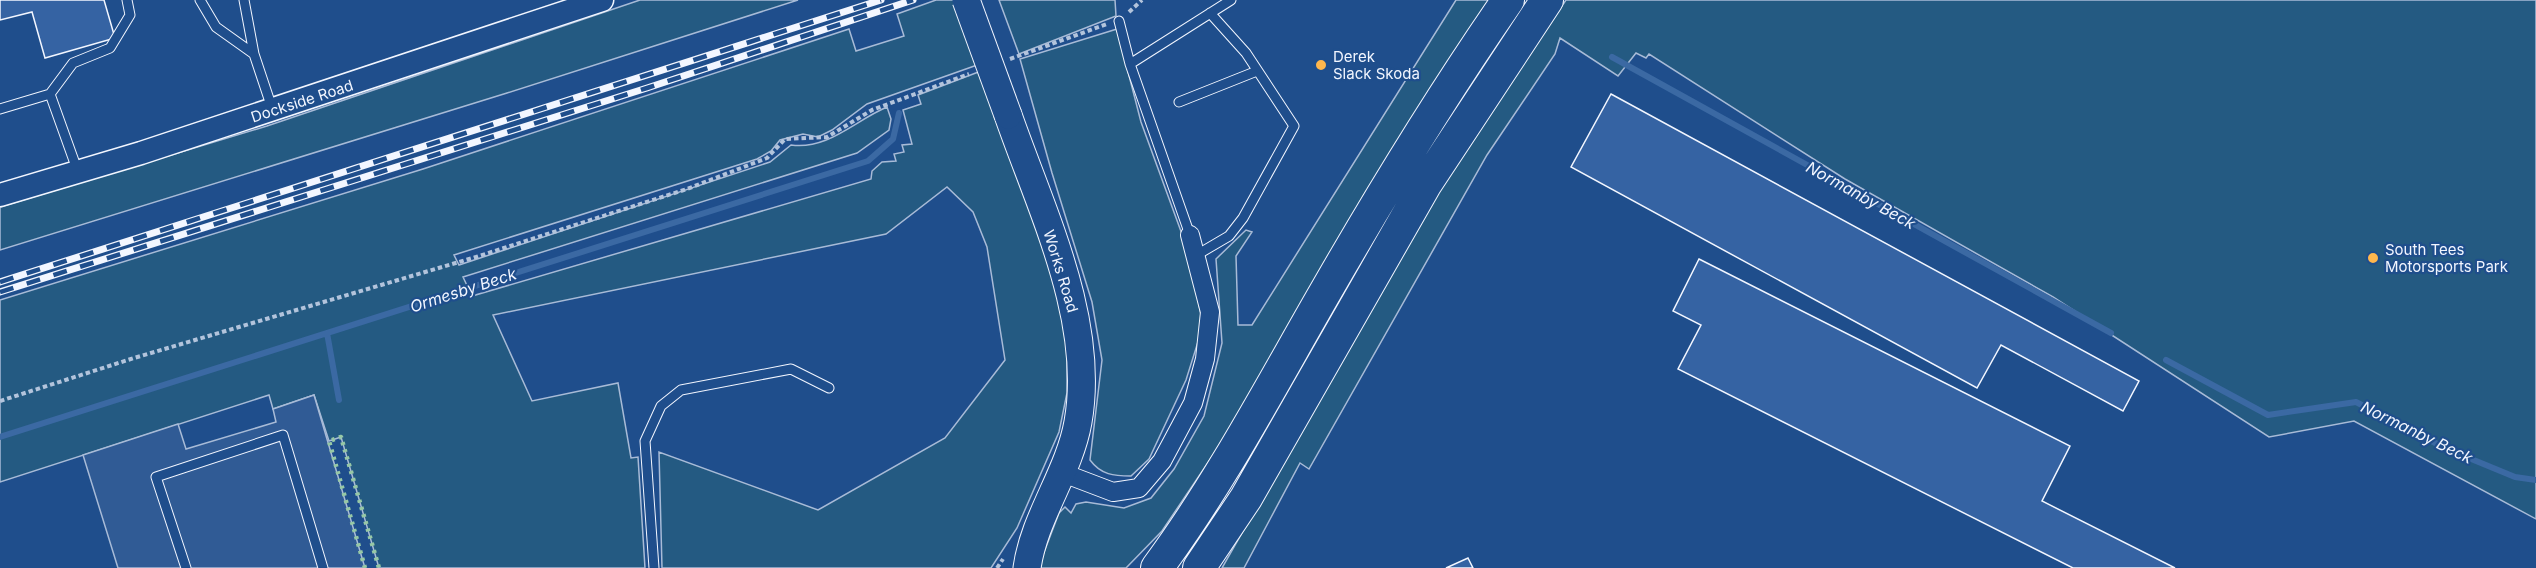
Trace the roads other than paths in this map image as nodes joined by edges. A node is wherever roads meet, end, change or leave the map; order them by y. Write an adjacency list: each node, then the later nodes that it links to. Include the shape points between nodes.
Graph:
1 (128, 0): 14 (lane, via 130,15 110,48 73,63)
2 (200, 0): 11 (lane, via 216,27)
3 (244, 0): 11 (lane)
4 (602, 0): 17 (street, Dockside Road)
5 (966, 0): 23 (main road, Works Road, bridge, via 1073,306 1082,373 1078,423)
6 (1231, 0): 9 (lane)
7 (1508, 0): 24 (highway, via 1406,152)
8 (1547, 0): 26 (highway, via 1425,185)
9 (1210, 13): 12 (lane); 13 (lane)
10 (1119, 21): 12 (lane)
11 (254, 54): 17 (lane)
12 (1130, 64): 20 (lane)
13 (1257, 71): 15 (lane); 21 (lane, via 1294,126 1243,218 1229,236)
14 (51, 94): 16 (lane); 18 (lane)
15 (1179, 102)
16 (0, 110)
17 (273, 110): 18 (street, Dockside Road)
18 (78, 172): 19 (street, Dockside Road)
19 (0, 195)
20 (1190, 235): 21 (street)
21 (1195, 256): 23 (street, via 1210,312 1205,359 1193,403 1162,461 1139,488 1122,491 1113,492)
22 (829, 388): 29 (lane, via 791,369 681,390 661,406 645,441)
23 (1063, 473): 25 (main road, Works Road)
24 (1197, 514): 31 (highway, via 1157,547); 32 (highway)
25 (1029, 558): 30 (main road, Works Road)
26 (1207, 560)
27 (186, 568): 28 (lane, via 156,477 283,435)
28 (323, 568)
29 (654, 568)
30 (1012, 568)
31 (1139, 568)
32 (1157, 568)

